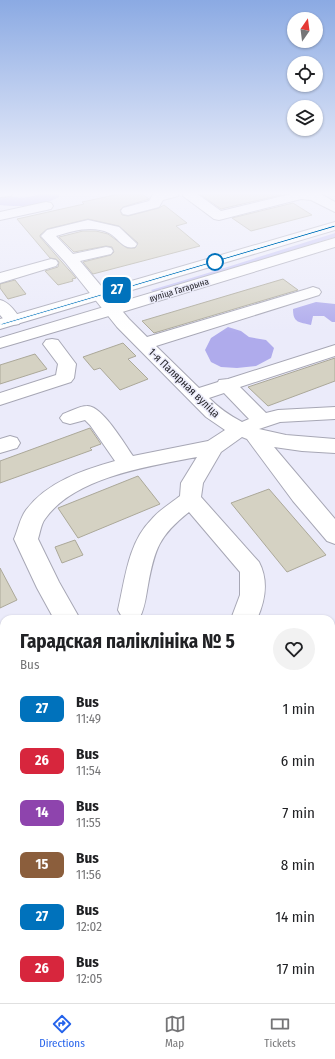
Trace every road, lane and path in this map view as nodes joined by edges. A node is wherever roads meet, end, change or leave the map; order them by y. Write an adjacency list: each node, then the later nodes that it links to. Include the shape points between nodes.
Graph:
1 (52, 240): 7 (main road, 1-я Палярная вуліца)
2 (125, 240): 5 (main road, 1-я Палярная вуліца)
3 (288, 240): 11 (main road, вуліца Гагарына)
4 (335, 242): 13 (main road, вуліца Гагарына)
5 (130, 244)
6 (106, 251): 7 (main road)
7 (70, 259): 11 (main road, 1-я Палярная вуліца)
8 (51, 263): 9 (main road)
9 (0, 278)
10 (313, 292): 17 (main road)
11 (100, 295): 13 (main road, 1-я Палярная вуліца); 14 (main road, вуліца Гагарына)
12 (0, 305): 14 (main road)
13 (113, 310): 15 (main road, вуліца Гагарына); 17 (main road, 1-я Палярная вуліца)
14 (6, 322)
15 (0, 343)
16 (52, 344): 21 (main road, via 67,364 65,378)
17 (144, 344): 20 (main road, 1-я Палярная вуліца)
18 (335, 350): 19 (main road)
19 (226, 384): 20 (main road); 24 (main road)
20 (195, 396): 24 (main road, 1-я Палярная вуліца, via 226,423)
21 (0, 400)
22 (335, 413): 24 (main road, via 278,416)
23 (70, 418): 27 (main road, via 88,412 97,420)
24 (252, 429): 25 (main road, 1-я Палярная вуліца, via 290,444); 26 (main road); 29 (main road, via 301,495)
25 (335, 446)
26 (214, 447): 27 (main road); 28 (main road, via 192,483)
27 (128, 464): 31 (main road, via 54,493 36,512 26,531 26,539)
28 (190, 499): 30 (main road, via 156,529 150,539); 32 (main road, via 251,570 254,581)
29 (335, 535)
30 (131, 610)
31 (65, 615)
32 (245, 615)

